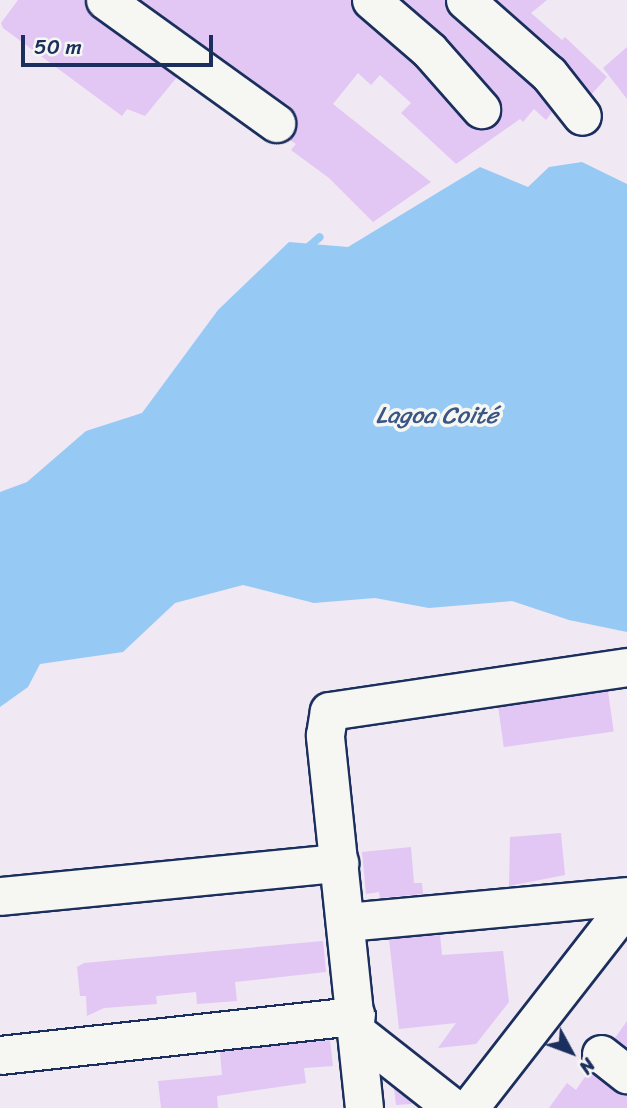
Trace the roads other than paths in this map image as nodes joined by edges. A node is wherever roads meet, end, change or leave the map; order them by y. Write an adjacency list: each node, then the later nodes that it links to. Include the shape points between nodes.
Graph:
1 (105, 0): 6 (street)
2 (371, 0): 4 (street, via 429,50)
3 (465, 0): 5 (street, via 549,74)
4 (481, 109)
5 (582, 116)
6 (276, 123)
7 (627, 667): 8 (street, via 329,711 324,723)
8 (339, 863): 10 (street); 12 (street)
9 (627, 895): 12 (street)
10 (0, 896)
11 (627, 905): 17 (street)
12 (346, 922): 13 (street)
13 (358, 1025): 14 (street); 15 (street); 16 (street)
14 (0, 1055)
15 (372, 1101)
16 (453, 1108)
17 (469, 1108)

